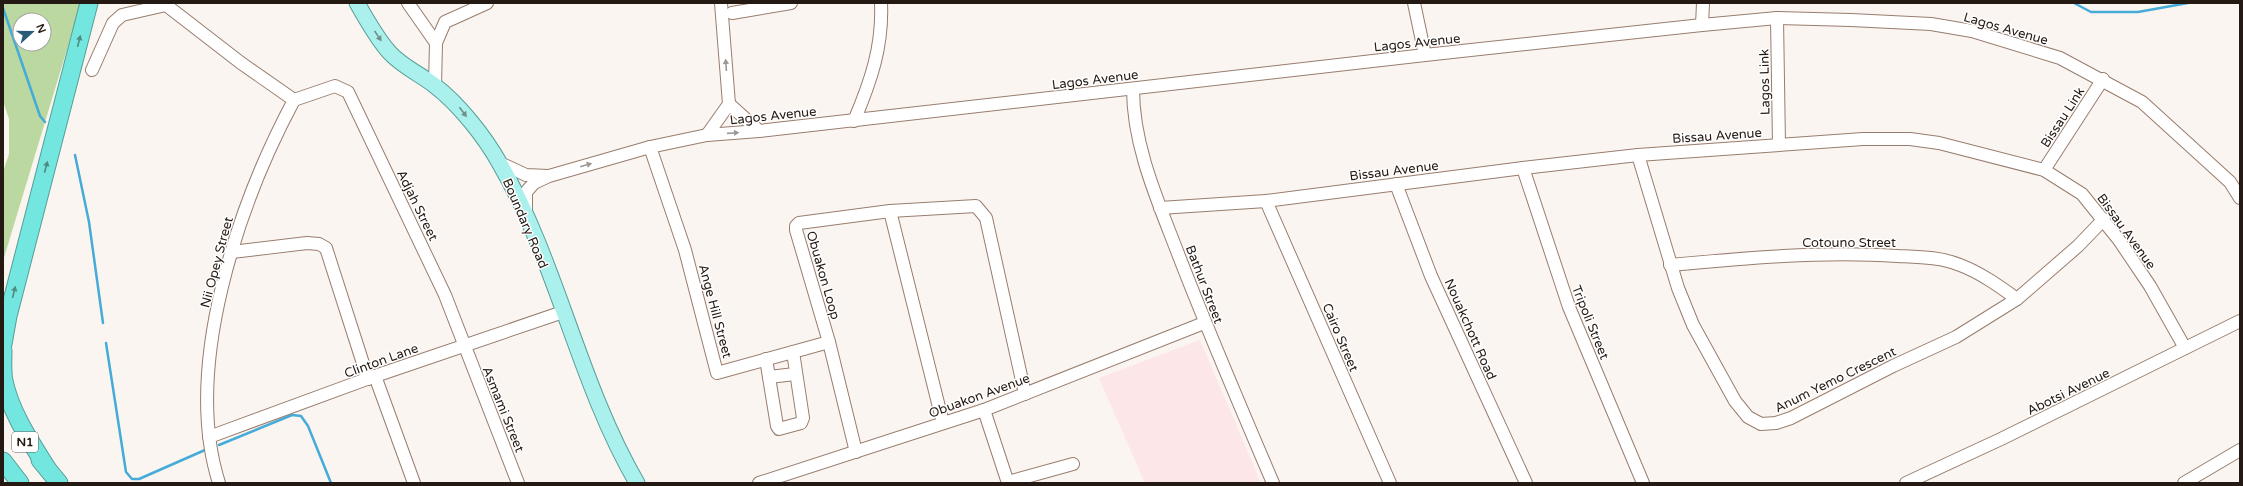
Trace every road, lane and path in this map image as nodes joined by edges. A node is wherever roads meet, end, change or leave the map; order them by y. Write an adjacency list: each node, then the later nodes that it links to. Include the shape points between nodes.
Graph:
1 (89, 3): 46 (highway, one-way to 1, via 13,294)
2 (357, 3): 17 (main road, Boundary Road, one-way to 17, via 391,54 401,64)
3 (408, 3): 13 (street)
4 (486, 3): 13 (street, via 445,22)
5 (721, 3): 20 (street, one-way to 5)
6 (791, 3): 10 (street)
7 (881, 3): 21 (street, via 879,53)
8 (1414, 3): 14 (street)
9 (1703, 3): 12 (street)
10 (732, 13)
11 (1777, 18): 12 (street, Lagos Avenue); 16 (street, Lagos Avenue, via 1931,24 1972,30 2060,58); 24 (street, Lagos Link)
12 (1702, 25): 14 (street, Lagos Avenue)
13 (436, 42): 17 (street)
14 (1425, 55): 18 (street, Lagos Avenue)
15 (92, 70): 19 (street, via 113,23 122,15 166,6 240,63)
16 (2103, 79): 29 (street, Bissau Link); 31 (street, Lagos Avenue, via 2142,102)
17 (435, 86): 27 (main road, Boundary Road, one-way to 27, via 458,106)
18 (1134, 89): 21 (street, Lagos Avenue); 35 (street, Bathur Street, via 1133,110 1146,167)
19 (294, 100): 39 (street, Nii Opey Street, via 277,132 248,200); 47 (street, Adjah Street, via 335,86 348,92 445,295)
20 (729, 104): 22 (street); 23 (street)
21 (854, 121): 22 (street, Lagos Avenue)
22 (759, 131): 23 (street, Lagos Avenue, one-way to 22)
23 (707, 136): 25 (street, Lagos Avenue)
24 (1778, 144): 26 (street, Bissau Avenue); 29 (street, Bissau Avenue, via 1863,139 1910,140 1939,143)
25 (650, 147): 30 (street, Lagos Avenue, one-way to 25); 52 (street, Ange Hill Street, via 685,250 717,373)
26 (1638, 155): 28 (street, Bissau Avenue); 40 (street, Anum Yemo Crescent)
27 (500, 163): 30 (street, Lagos Avenue, via 526,175); 37 (main road, Boundary Road)
28 (1523, 168): 32 (street, Bissau Avenue); 80 (street, Tripoli Street, via 1569,307)
29 (2044, 170): 38 (street, Bissau Avenue, via 2082,194)
30 (549, 176): 37 (street, Lagos Avenue, via 534,183 526,192 524,204)
31 (2235, 179): 33 (street, Lagos Avenue)
32 (1396, 184): 34 (street, Bissau Avenue); 79 (street, Nouakchott Road, via 1431,276)
33 (2240, 198)
34 (1266, 201): 35 (street, Bissau Avenue); 78 (street, Cairo Street)
35 (1160, 208): 44 (street, Bathur Street)
36 (890, 211): 45 (street, Obuakon Loop, via 799,223 796,226); 56 (street, via 976,206 982,210 986,218); 59 (street)
37 (527, 220): 42 (main road, Boundary Road)
38 (2104, 220): 41 (street, Anum Yemo Crescent, via 2073,251); 48 (street, Bissau Avenue, via 2150,286)
39 (232, 252): 55 (street, via 307,243 319,244 326,248); 60 (street, Nii Opey Street, via 218,307 207,374)
40 (1670, 265): 41 (street, Cotouno Street, via 1829,254 1930,258 1959,264 1985,277); 41 (street, Anum Yemo Crescent, via 1693,325 1735,401 1748,417 1761,424 1791,418 1956,337)
41 (2017, 299)
42 (563, 312): 47 (street, Clinton Lane); 74 (main road, Boundary Road, via 611,433)
43 (2240, 321): 48 (street, Abotsi Avenue)
44 (1204, 323): 56 (street, Obuakon Avenue); 77 (street, Bathur Street)
45 (829, 342): 50 (street, Ange Hill Street); 61 (street, Obuakon Loop)
46 (3, 344)
47 (464, 345): 55 (street, Clinton Lane); 73 (street, Asmami Street)
48 (2185, 348): 81 (street, Abotsi Avenue, via 2001,440)
49 (3, 350): 51 (highway)
50 (793, 352): 52 (street, Ange Hill Street); 53 (street)
51 (3, 356): 65 (highway, via 4,380 9,400)
52 (766, 359): 54 (street)
53 (795, 374): 54 (street); 54 (street, via 803,418 801,423 779,429)
54 (769, 377)
55 (372, 378): 60 (street, Clinton Lane); 72 (street)
56 (1025, 394): 57 (street, Obuakon Avenue)
57 (984, 410): 59 (street, Obuakon Avenue); 76 (street)
58 (3, 416): 65 (highway, N1)
59 (943, 423): 61 (street, Obuakon Avenue)
60 (208, 437): 71 (street, Nii Opey Street)
61 (856, 452): 67 (street, Obuakon Avenue)
62 (2239, 454): 82 (street)
63 (3, 460): 69 (highway, N1)
64 (1073, 464): 76 (street)
65 (47, 468): 70 (highway, N1)
66 (3, 480): 68 (highway)
67 (775, 481): 75 (street, Obuakon Avenue)
68 (7, 483)
69 (20, 483)
70 (59, 483)
71 (219, 483)
72 (414, 483)
73 (518, 483)
74 (637, 483)
75 (759, 483)
76 (1008, 483)
77 (1273, 483)
78 (1390, 483)
79 (1526, 483)
80 (1643, 483)
81 (1906, 483)
82 (2184, 483)

